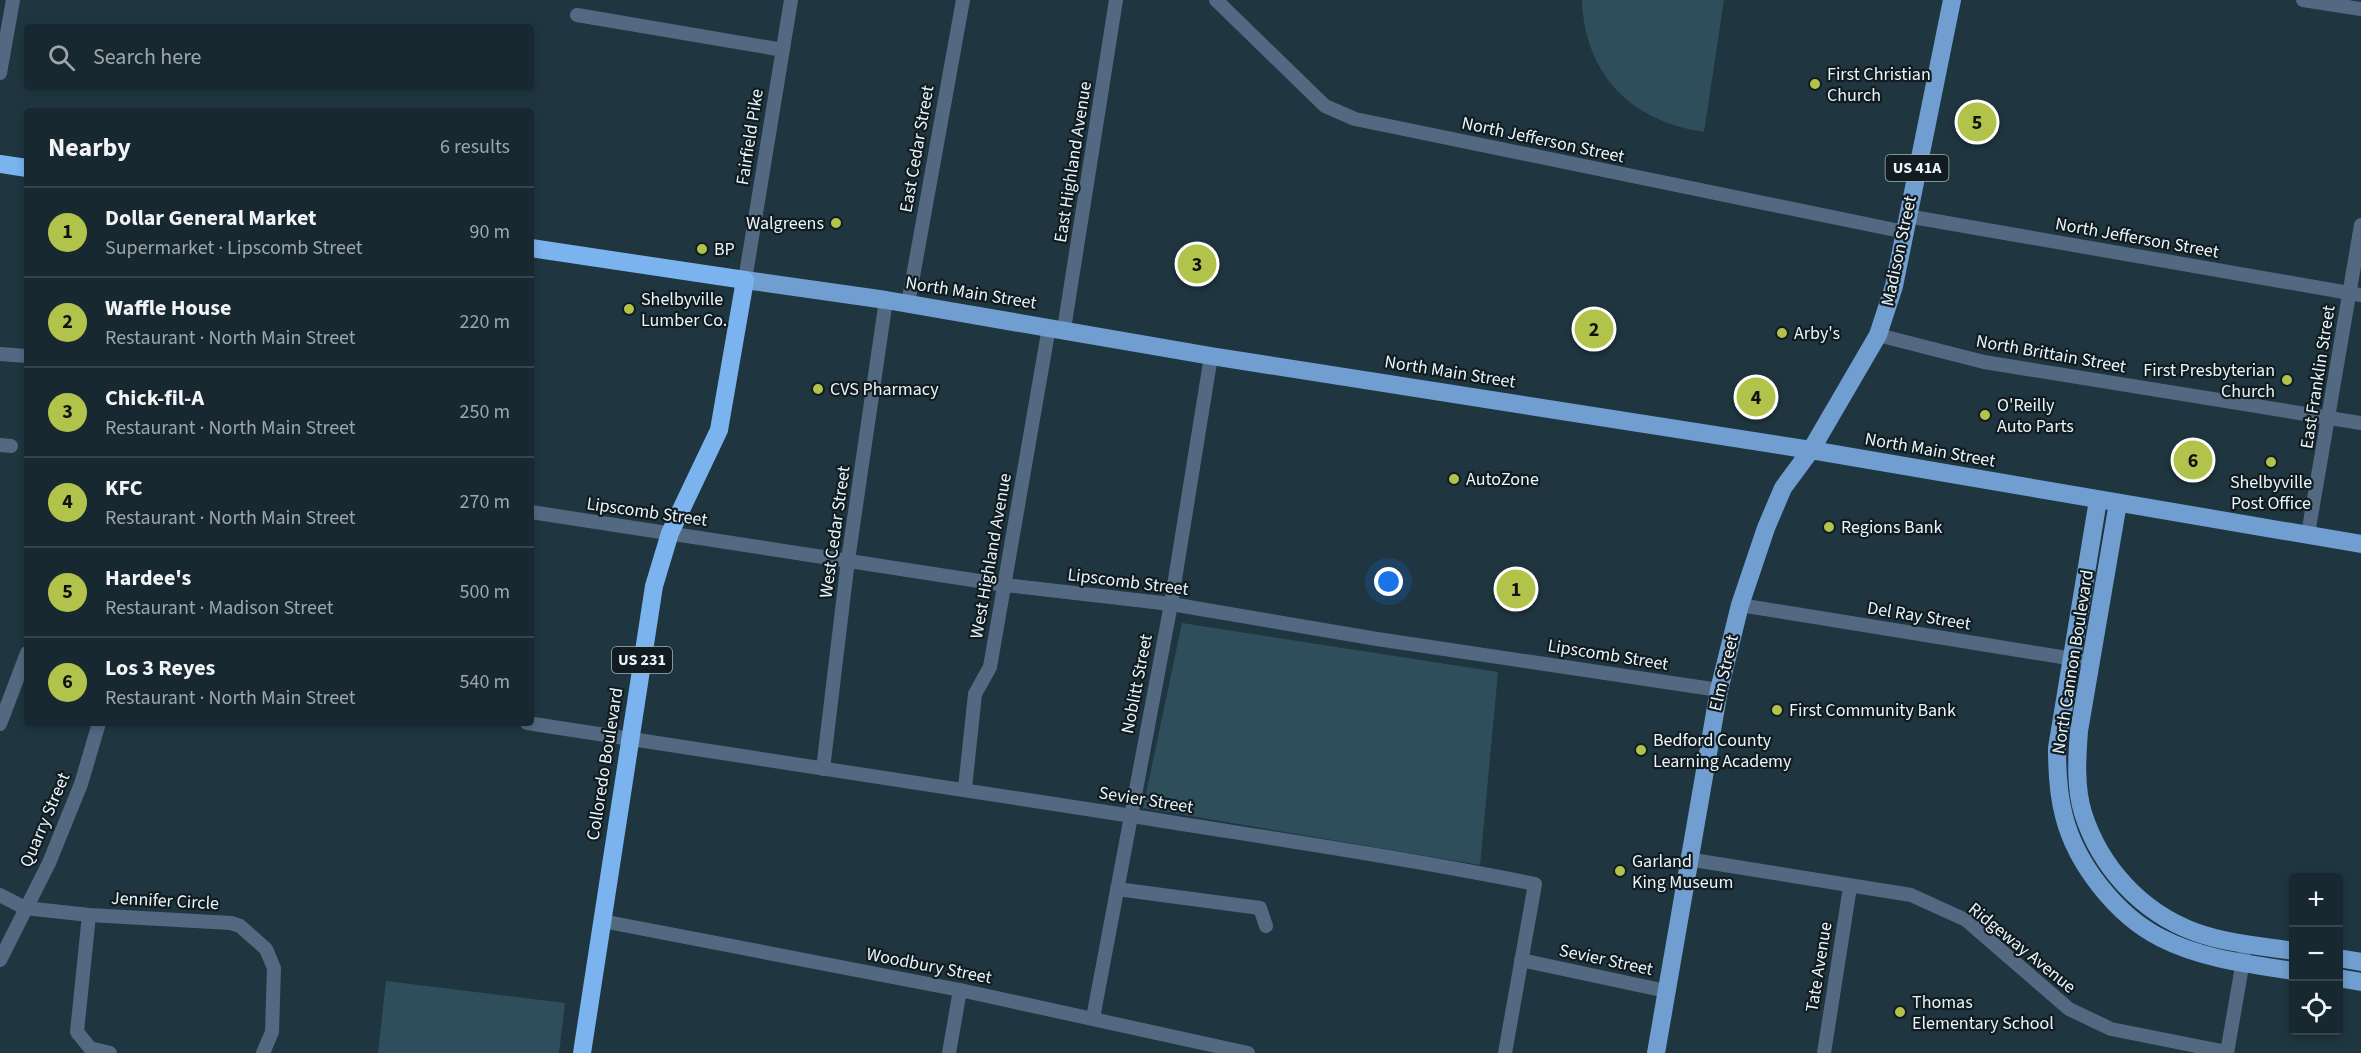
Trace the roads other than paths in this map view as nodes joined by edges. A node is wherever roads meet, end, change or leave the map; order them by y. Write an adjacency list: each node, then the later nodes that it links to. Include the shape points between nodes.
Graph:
1 (13, 0): 11 (street)
2 (791, 0): 10 (street, Fairfield Pike)
3 (963, 0): 20 (street, East Cedar Street)
4 (1116, 0): 21 (street, East Highland Avenue)
5 (1216, 0): 14 (street, North Jefferson Street, via 1325,106 1355,119)
6 (1952, 0): 14 (main road, Madison Street / US 41A)
7 (2303, 0): 8 (street)
8 (2361, 9)
9 (578, 15): 10 (street)
10 (783, 50): 17 (street, Fairfield Pike)
11 (0, 73)
12 (0, 164): 13 (highway)
13 (24, 168)
14 (1906, 224): 18 (street, North Jefferson Street); 22 (main road, Madison Street / US 41A, via 1894,286)
15 (2361, 225): 18 (street, East Franklin Street)
16 (534, 248): 17 (highway, North Main Street)
17 (745, 280): 19 (main road, North Main Street); 32 (highway, Colloredo Boulevard / US 231, via 719,430)
18 (2355, 294): 26 (street, East Franklin Street)
19 (886, 300): 20 (main road, North Main Street); 35 (street, West Cedar Street)
20 (908, 304): 21 (main road, North Main Street)
21 (1057, 328): 25 (main road, North Main Street); 36 (street, West Highland Avenue)
22 (1878, 335): 26 (street, North Brittain Street, via 1995,364); 28 (main road, Madison Street / US 41A)
23 (0, 354): 24 (street)
24 (24, 356)
25 (1211, 356): 28 (main road, North Main Street); 37 (street, Noblitt Street)
26 (2330, 417): 27 (street, North Brittain Street); 33 (street, East Franklin Street)
27 (2361, 423)
28 (1811, 450): 29 (main road, North Main Street); 38 (main road, Elm Street / US 41A, via 1783,489)
29 (2098, 500): 30 (main road, North Main Street); 39 (main road, North Cannon Boulevard)
30 (2118, 503): 33 (main road, North Main Street); 41 (main road, North Cannon Boulevard)
31 (534, 512): 32 (street, Lipscomb Street)
32 (670, 533): 35 (street, Lipscomb Street); 46 (highway, Colloredo Boulevard / US 231, via 654,586)
33 (2308, 534): 34 (main road, North Main Street)
34 (2361, 544)
35 (848, 560): 36 (street, Lipscomb Street); 47 (street, West Cedar Street)
36 (1005, 585): 37 (street, Lipscomb Street); 48 (street, West Highland Avenue, via 990,667 975,694)
37 (1171, 604): 42 (street, Lipscomb Street); 49 (street, Noblitt Street)
38 (1740, 606): 39 (street, Del Ray Street); 42 (main road, Elm Street / US 41A)
39 (2071, 658): 41 (street, Del Ray Street); 64 (main road, North Cannon Boulevard, via 2057,748 2057,776 2064,819 2084,862 2103,889 2146,929 2192,950)
40 (24, 661): 43 (street)
41 (2091, 663): 58 (main road, North Cannon Boulevard, via 2077,768 2082,812 2099,851 2140,900 2174,923 2197,933)
42 (1719, 690): 50 (main road, Elm Street / US 41A)
43 (0, 724)
44 (534, 724): 46 (street, Sevier Street)
45 (98, 726): 54 (street, Quarry Street, via 81,784 50,863)
46 (630, 737): 47 (street, Sevier Street); 56 (highway, Colloredo Boulevard / US 231)
47 (823, 769): 48 (street, Sevier Street)
48 (965, 788): 49 (street, Sevier Street)
49 (1130, 816): 52 (street, Noblitt Street); 62 (street, Sevier Street, via 1440,865 1535,884)
50 (1688, 859): 51 (street, Ridgeway Avenue); 69 (main road, Elm Street / US 41A)
51 (1850, 886): 78 (street, Tate Avenue); 79 (street, Ridgeway Avenue, via 1911,895 1966,920 2070,1009 2111,1029)
52 (1117, 890): 57 (street, via 1260,908); 70 (street, Noblitt Street)
53 (0, 895): 54 (street)
54 (25, 908): 55 (street, Jennifer Circle); 61 (street, Quarry Street)
55 (89, 915): 71 (street, Jennifer Circle, via 77,1032 90,1048); 72 (street, Jennifer Circle, via 240,926 266,949 274,968 272,1032)
56 (602, 921): 68 (street, Woodbury Street); 73 (highway, Colloredo Boulevard / US 231)
57 (1266, 926)
58 (2246, 943): 59 (main road, North Cannon Boulevard); 64 (street)
59 (2289, 950)
60 (2343, 959): 63 (main road)
61 (0, 960)
62 (1521, 960): 69 (street, Sevier Street); 76 (street)
63 (2361, 962)
64 (2242, 963): 65 (main road, North Cannon Boulevard); 79 (street)
65 (2289, 970)
66 (2343, 979): 67 (main road)
67 (2361, 982)
68 (960, 990): 70 (street, Woodbury Street); 74 (street)
69 (1666, 991): 77 (main road, Elm Street / US 41A)
70 (1093, 1018): 75 (street, Woodbury Street)
71 (110, 1053)
72 (263, 1053)
73 (582, 1053)
74 (949, 1053)
75 (1248, 1053)
76 (1505, 1053)
77 (1656, 1053)
78 (1824, 1053)
79 (2227, 1053)

